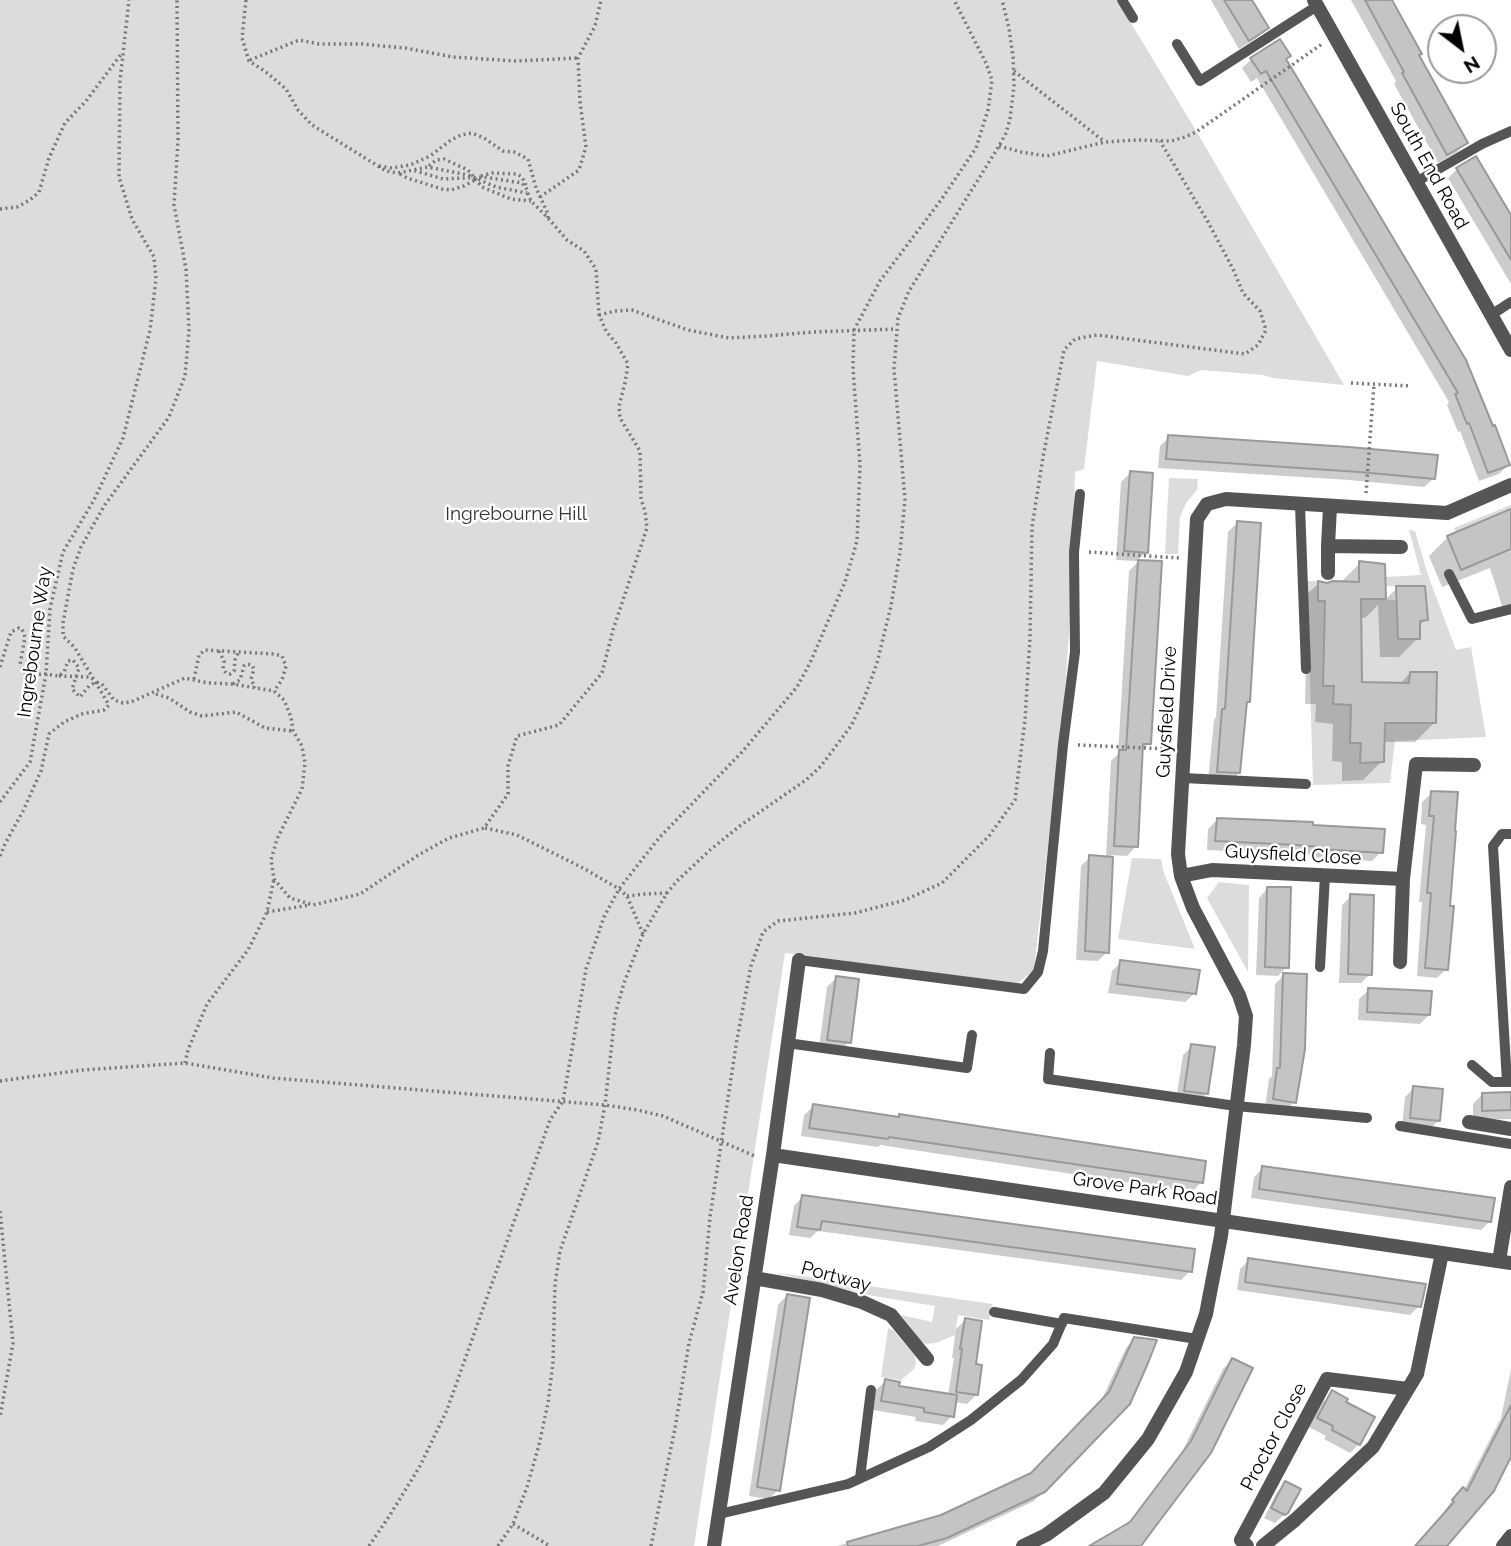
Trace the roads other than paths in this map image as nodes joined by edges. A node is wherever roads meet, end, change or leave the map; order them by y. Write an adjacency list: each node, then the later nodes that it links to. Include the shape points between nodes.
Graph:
1 (1122, 0): 3 (lane)
2 (1315, 3): 4 (lane, via 1200,81); 6 (street, South End Road)
3 (1133, 18)
4 (1177, 44)
5 (1511, 131): 6 (lane)
6 (1416, 182): 8 (street, South End Road)
7 (1511, 302): 8 (lane)
8 (1491, 315): 9 (street, South End Road)
9 (1511, 350)
10 (1511, 485): 13 (street, Guysfield Drive, via 1447,513)
11 (1080, 494): 27 (lane, via 1074,552 1075,652 1038,972 1024,989)
12 (1300, 505): 13 (street, Guysfield Drive); 19 (lane); 21 (street, Guysfield Drive, via 1226,499 1207,504 1197,519)
13 (1330, 507): 14 (street)
14 (1328, 545): 15 (street); 16 (street)
15 (1401, 547)
16 (1328, 573)
17 (1449, 573): 18 (lane, via 1472,619)
18 (1511, 609)
19 (1306, 669)
20 (1474, 765): 26 (street, via 1416,764)
21 (1182, 778): 22 (lane); 24 (street, Guysfield Drive)
22 (1306, 784)
23 (1511, 834): 34 (lane, via 1502,834 1493,846)
24 (1181, 876): 25 (street, Guysfield Close, via 1212,870); 35 (street, Guysfield Drive, via 1245,1016)
25 (1325, 876): 26 (street, Guysfield Close); 29 (lane)
26 (1403, 879): 28 (street)
27 (799, 960): 31 (street, Avelon Road)
28 (1399, 962)
29 (1320, 967)
30 (972, 1035): 31 (lane, via 967,1068)
31 (787, 1043): 41 (street, Avelon Road)
32 (1051, 1053): 35 (lane, via 1048,1079)
33 (1472, 1065): 34 (lane, via 1492,1082)
34 (1509, 1082)
35 (1236, 1106): 36 (lane); 43 (street, Guysfield Drive)
36 (1367, 1118)
37 (1469, 1122): 39 (street)
38 (1400, 1126): 40 (lane)
39 (1511, 1129)
40 (1511, 1144)
41 (773, 1155): 43 (street, Grove Park Road); 46 (street, Avelon Road)
42 (1511, 1187): 45 (street)
43 (1223, 1220): 44 (street, Grove Park Road); 49 (street, Guysfield Drive)
44 (1442, 1253): 45 (street, Grove Park Road); 51 (street, via 1416,1374)
45 (1505, 1262)
46 (754, 1278): 50 (street, Portway, via 822,1290 891,1315); 54 (street, Avelon Road)
47 (994, 1312): 48 (lane)
48 (1062, 1324): 49 (lane, via 1065,1318); 53 (lane, via 1053,1344 1021,1380 971,1420 929,1447)
49 (1197, 1339): 57 (street, Guysfield Drive, via 1186,1372 1148,1439 1104,1493)
50 (927, 1359)
51 (1408, 1389): 58 (street, Proctor Close, via 1327,1379 1241,1540); 59 (street, via 1373,1447)
52 (871, 1390): 53 (lane)
53 (860, 1478): 54 (lane)
54 (719, 1514): 56 (street, Avelon Road)
55 (1511, 1536): 60 (street)
56 (714, 1546)
57 (1023, 1546)
58 (1247, 1546)
59 (1263, 1546)
60 (1503, 1546)

